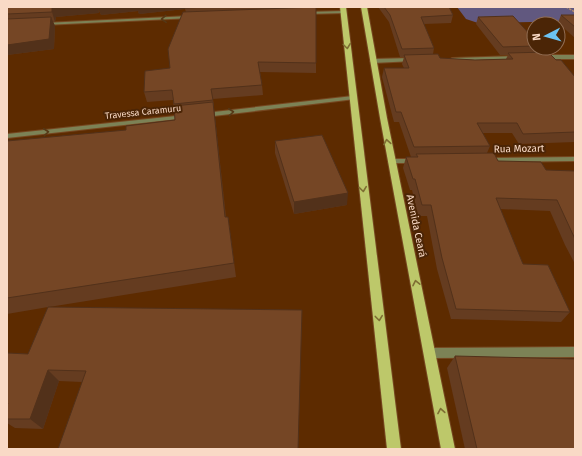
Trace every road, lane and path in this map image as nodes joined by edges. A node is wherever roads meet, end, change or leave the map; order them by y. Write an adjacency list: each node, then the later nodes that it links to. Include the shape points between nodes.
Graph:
1 (364, 7): 13 (main road, Avenida Ceará)
2 (566, 7): 4 (path)
3 (343, 10): 5 (street); 14 (main road, one-way to 14)
4 (575, 12)
5 (298, 14)
6 (198, 17): 7 (street, one-way to 7)
7 (42, 24)
8 (575, 57): 10 (street)
9 (520, 58): 12 (street)
10 (536, 58)
11 (419, 60): 13 (street)
12 (443, 60)
13 (373, 61): 19 (main road, Avenida Ceará, one-way to 13)
14 (353, 98): 15 (street, Travessa Caramuru, one-way to 14); 22 (main road, one-way to 22)
15 (7, 136)
16 (575, 158): 18 (street, Rua Mozart)
17 (421, 160): 19 (street)
18 (483, 160)
19 (391, 161): 21 (main road, Avenida Ceará, one-way to 19)
20 (575, 352): 21 (street)
21 (430, 353): 23 (main road, Avenida Ceará, one-way to 21)
22 (394, 449)
23 (448, 449)

